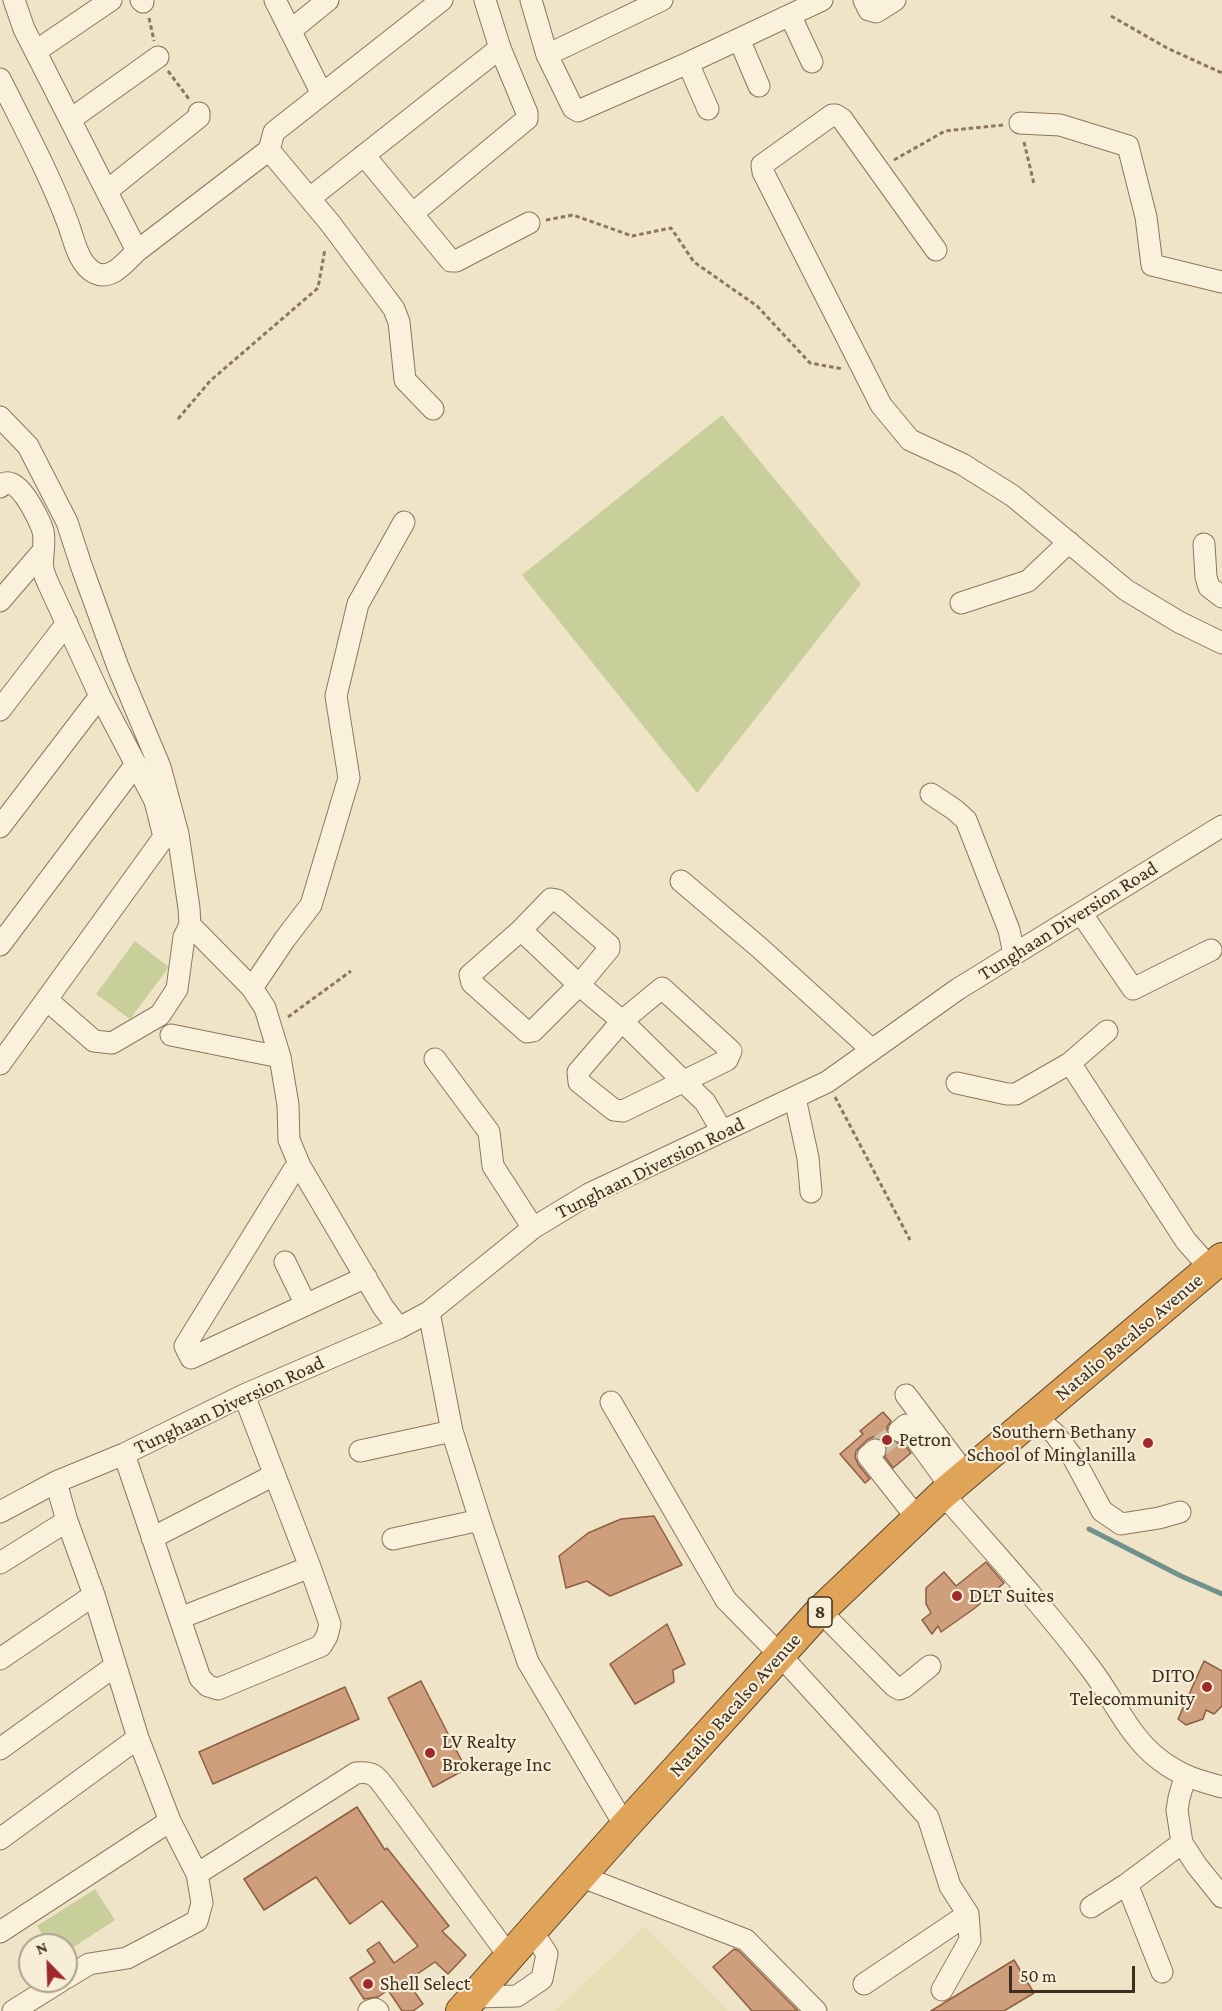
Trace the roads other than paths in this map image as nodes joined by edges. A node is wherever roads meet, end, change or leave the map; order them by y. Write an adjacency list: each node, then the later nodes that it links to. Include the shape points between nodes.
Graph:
1 (14, 0): 16 (street)
2 (111, 0): 16 (street)
3 (274, 0): 13 (street)
4 (328, 0): 13 (street)
5 (442, 0): 23 (street)
6 (485, 0): 15 (street)
7 (531, 0): 17 (street)
8 (822, 0): 12 (street)
9 (864, 0): 10 (street, via 869,10 876,12)
10 (895, 0)
11 (651, 2): 17 (street)
12 (790, 15): 14 (street); 19 (street)
13 (290, 31): 23 (street)
14 (739, 39): 20 (street); 22 (street)
15 (501, 48): 29 (street); 32 (street, via 527,113 526,122)
16 (36, 51): 26 (street)
17 (547, 55): 20 (street, via 578,111)
18 (158, 57): 26 (street)
19 (812, 62)
20 (688, 63): 24 (street)
21 (0, 79): 35 (street, via 56,191 86,266 106,275)
22 (759, 86)
23 (322, 94): 28 (street, via 274,132)
24 (708, 109)
25 (200, 113): 30 (street)
26 (71, 119): 30 (street)
27 (1020, 123): 36 (street, via 1060,125 1128,146 1146,217 1152,265)
28 (269, 150): 31 (street); 35 (street)
29 (364, 155): 31 (street); 32 (street)
30 (108, 190): 35 (street)
31 (310, 198): 37 (street, via 394,309 405,380)
32 (412, 214): 33 (street, via 453,262)
33 (529, 223)
34 (936, 250): 41 (street, via 836,115 762,165 881,405 910,440 1013,496)
35 (137, 251)
36 (1222, 282)
37 (433, 409)
38 (0, 417): 57 (street, via 28,446 67,522 118,667 160,767 178,834)
39 (0, 487): 43 (street, via 8,481 14,483 28,501 44,533)
40 (404, 522): 63 (street, via 358,604 352,627 336,696 349,778 311,905)
41 (1069, 543): 46 (street, via 1028,581); 48 (street, via 1126,590)
42 (1204, 544): 44 (street, via 1209,587)
43 (43, 551): 45 (street); 47 (street, via 45,576)
44 (1222, 597)
45 (0, 601)
46 (962, 603)
47 (67, 623): 49 (street); 50 (street)
48 (1222, 643)
49 (100, 696): 51 (street); 54 (street)
50 (0, 710)
51 (136, 764): 59 (street); 64 (street, via 154,801 164,837)
52 (931, 794): 61 (street, via 966,820 1009,930)
53 (1222, 826): 56 (street, Tunghaan Diversion Road)
54 (0, 827)
55 (681, 881): 68 (street)
56 (1081, 913): 60 (street, via 1133,989); 61 (street, Tunghaan Diversion Road)
57 (190, 925): 63 (street); 64 (street, via 184,937 177,989 160,1015 112,1043 94,1041)
58 (521, 930): 62 (street); 62 (street, via 554,899 609,945); 62 (street, via 471,975 472,983 527,1032 533,1031)
59 (0, 945)
60 (1211, 950)
61 (1014, 954): 68 (street, Tunghaan Diversion Road)
62 (579, 985): 65 (street)
63 (252, 988): 69 (street, via 265,1008)
64 (47, 1000): 72 (street)
65 (622, 1021): 73 (street); 73 (street, via 578,1072 579,1082 620,1112); 73 (street, via 662,988 731,1051 728,1060)
66 (1107, 1030): 71 (street)
67 (171, 1035): 69 (street)
68 (872, 1050): 75 (street, Tunghaan Diversion Road, via 827,1082)
69 (280, 1057): 77 (street, via 289,1140)
70 (435, 1059): 79 (street, via 489,1132 493,1166)
71 (1070, 1063): 74 (street, via 1011,1095); 81 (street, via 1186,1240)
72 (0, 1064)
73 (683, 1080): 76 (street, via 705,1102)
74 (957, 1083)
75 (795, 1098): 76 (street, Tunghaan Diversion Road); 78 (street)
76 (722, 1131): 79 (street, Tunghaan Diversion Road, via 589,1194)
77 (300, 1166): 82 (street); 83 (street, via 293,1171 185,1346 191,1358)
78 (811, 1192)
79 (533, 1228): 84 (street, Tunghaan Diversion Road)
80 (285, 1262): 83 (street)
81 (1216, 1263): 89 (highway, Natalio Bacalso Avenue / 8)
82 (366, 1277): 83 (street); 85 (street)
83 (306, 1305)
84 (429, 1312): 85 (street, Tunghaan Diversion Road); 90 (street)
85 (399, 1328): 86 (street, Tunghaan Diversion Road)
86 (244, 1395): 94 (street, Tunghaan Diversion Road); 95 (street)
87 (906, 1395): 97 (street)
88 (611, 1402): 110 (street, via 726,1600)
89 (1036, 1417): 97 (highway, Natalio Bacalso Avenue / 8); 99 (street, via 1074,1459 1102,1511 1121,1524)
90 (452, 1431): 93 (street); 101 (street)
91 (899, 1431): 97 (street, via 906,1425)
92 (875, 1450): 100 (street, via 868,1456)
93 (360, 1451)
94 (124, 1454): 96 (street, Tunghaan Diversion Road); 103 (street)
95 (274, 1475): 103 (street); 106 (street)
96 (56, 1482): 98 (street, Tunghaan Diversion Road); 102 (street)
97 (954, 1485): 100 (highway, Natalio Bacalso Avenue / 8); 116 (street, via 1015,1576 1092,1670 1128,1726 1158,1759)
98 (0, 1512)
99 (1180, 1512)
100 (917, 1518): 108 (highway, Natalio Bacalso Avenue / 8)
101 (480, 1520): 104 (street); 119 (street, via 528,1662)
102 (67, 1521): 105 (street); 107 (street)
103 (152, 1538): 109 (street)
104 (393, 1539)
105 (0, 1563)
106 (310, 1567): 109 (street); 109 (street, via 330,1624 321,1646 218,1689 200,1678)
107 (94, 1595): 111 (street); 113 (street)
108 (820, 1611): 110 (highway, Natalio Bacalso Avenue / 8); 112 (street, via 899,1689)
109 (180, 1618)
110 (780, 1655): 119 (highway, Natalio Bacalso Avenue / 8); 127 (street, via 928,1817 950,1886)
111 (0, 1659)
112 (930, 1665)
113 (115, 1666): 114 (street); 115 (street)
114 (138, 1738): 118 (street); 120 (street)
115 (0, 1749)
116 (1185, 1777): 117 (street); 121 (street, via 1177,1810)
117 (1222, 1787)
118 (170, 1821): 122 (street); 128 (street)
119 (625, 1826): 123 (highway, Natalio Bacalso Avenue / 8)
120 (0, 1839)
121 (1182, 1843): 124 (street); 125 (street)
122 (197, 1874): 130 (street, via 356,1773 367,1772 376,1776); 131 (street, via 202,1903 197,1921 127,1958 89,1964)
123 (580, 1876): 129 (highway, Natalio Bacalso Avenue / 8); 140 (street, via 746,1940)
124 (1128, 1884): 126 (street); 132 (street)
125 (1222, 1897)
126 (1091, 1907)
127 (968, 1914): 133 (street); 134 (street, via 970,1940)
128 (3, 1925)
129 (532, 1931): 130 (highway, Natalio Bacalso Avenue / 8); 136 (street, via 547,1954 542,1979 518,1996)
130 (509, 1956): 136 (highway, Natalio Bacalso Avenue / 8)
131 (78, 1971)
132 (1162, 1972)
133 (864, 1984)
134 (942, 1990)
135 (42, 1993): 137 (street)
136 (467, 2004)
137 (13, 2011)
138 (369, 2011): 139 (street)
139 (378, 2011)
140 (816, 2011)

